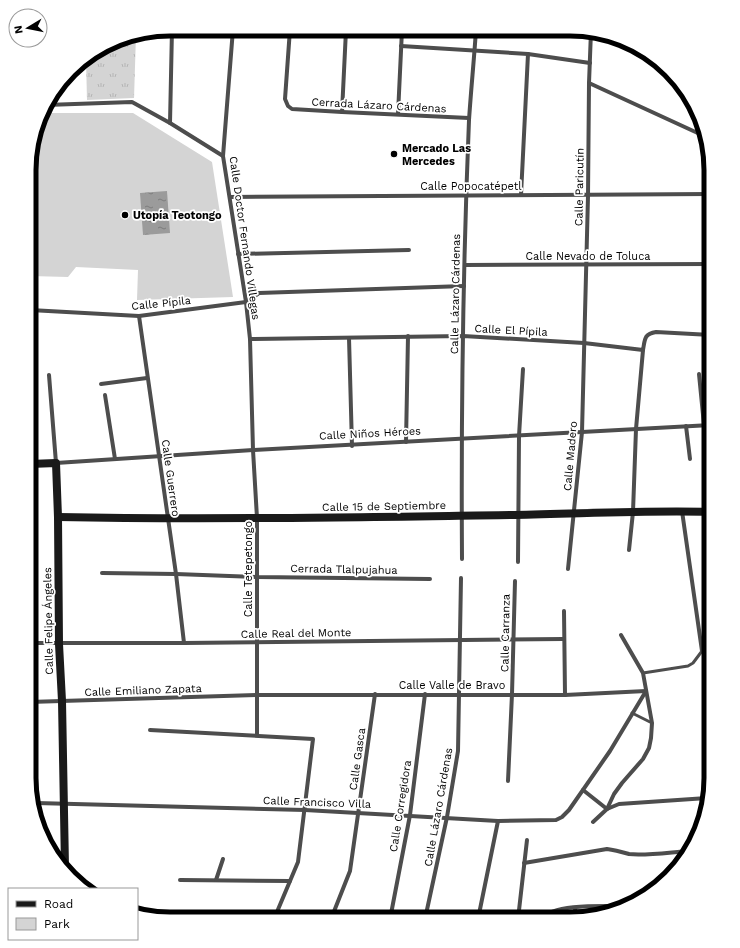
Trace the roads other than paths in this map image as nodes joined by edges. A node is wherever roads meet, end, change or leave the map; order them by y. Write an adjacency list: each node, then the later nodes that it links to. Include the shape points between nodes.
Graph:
1 (172, 36): 17 (street)
2 (232, 36): 19 (street, Calle Doctor Fernando Villegas)
3 (290, 36): 14 (street, Cerrada Lázaro Cárdenas, via 286,99 288,106 296,110)
4 (346, 36): 14 (street)
5 (402, 36): 8 (street)
6 (476, 36): 9 (street, Calle Lázaro Cárdenas)
7 (591, 38): 11 (street, Calle Paricutín)
8 (401, 46): 9 (street); 15 (street)
9 (475, 50): 10 (street); 16 (street, Calle Lázaro Cárdenas)
10 (528, 54): 11 (street); 22 (street)
11 (590, 64): 12 (street, Calle Paricutín)
12 (589, 83): 18 (street); 23 (street, Calle Paricutín)
13 (54, 105): 17 (street, via 132,102)
14 (342, 112): 15 (street, Cerrada Lázaro Cárdenas)
15 (398, 114): 16 (street, Cerrada Lázaro Cárdenas)
16 (469, 118): 20 (street, Calle Lázaro Cárdenas)
17 (170, 123): 19 (street)
18 (699, 133)
19 (223, 156): 24 (street, Calle Doctor Fernando Villegas)
20 (466, 194): 22 (street, Calle Popocatépetl); 24 (street, Calle Popocatépetl); 29 (street, Calle Lázaro Cárdenas)
21 (704, 194): 23 (street, Calle Popocatépetl)
22 (521, 195): 23 (street, Calle Popocatépetl)
23 (588, 196): 27 (street, Calle Paricutín)
24 (230, 197): 26 (street, Calle Doctor Fernando Villegas)
25 (408, 250): 26 (street)
26 (238, 254): 31 (street, Calle Doctor Fernando Villegas)
27 (587, 264): 28 (street, Calle Nevado de Toluca); 29 (street, Calle Nevado de Toluca); 39 (street, Calle Paricutín)
28 (704, 264)
29 (465, 265): 30 (street, Calle Lázaro Cárdenas)
30 (464, 286): 31 (street, via 259,292); 36 (street, Calle Lázaro Cárdenas)
31 (246, 302): 33 (street, Calle Pípila); 37 (street, Calle Doctor Fernando Villegas)
32 (36, 310): 33 (street, Calle Pípila)
33 (139, 316): 44 (street, Calle Guerrero)
34 (704, 335): 40 (street, via 649,333 645,338)
35 (408, 336): 36 (street, Calle El Pípila); 38 (street, Calle El Pípila); 53 (street)
36 (463, 336): 39 (street, Calle El Pípila); 52 (street, Calle Lázaro Cárdenas)
37 (250, 338): 38 (street, Calle El Pípila); 55 (street, Calle Doctor Fernando Villegas)
38 (349, 338): 54 (street)
39 (584, 343): 40 (street, Calle El Pípila); 50 (street, Calle Madero)
40 (643, 350): 49 (street)
41 (523, 369): 51 (street)
42 (699, 374): 47 (street)
43 (49, 375): 59 (street, Calle Felipe Ángeles)
44 (148, 378): 45 (street); 56 (street, Calle Guerrero)
45 (101, 384)
46 (105, 395): 57 (street)
47 (704, 425): 48 (street, Calle Niños Héroes)
48 (686, 426): 49 (street, Calle Niños Héroes); 58 (street)
49 (636, 429): 50 (street, Calle Niños Héroes); 62 (street)
50 (582, 432): 51 (street, Calle Niños Héroes); 64 (street, Calle Madero)
51 (520, 436): 52 (street, Calle Niños Héroes); 65 (street)
52 (462, 439): 53 (street, Calle Niños Héroes); 66 (street, Calle Lázaro Cárdenas)
53 (406, 442): 54 (street, Calle Niños Héroes)
54 (352, 446): 55 (street, Calle Niños Héroes)
55 (253, 450): 56 (street, Calle Niños Héroes); 68 (street, Calle Tetepetongo)
56 (159, 457): 57 (street, Calle Niños Héroes); 69 (street, Calle Guerrero)
57 (115, 459): 59 (street, Calle Niños Héroes)
58 (690, 459)
59 (56, 463): 60 (street, Calle Niños Héroes); 67 (street, Calle Felipe Ángeles)
60 (36, 464)
61 (682, 511): 62 (street, Calle 15 de Septiembre); 63 (street, Calle 15 de Septiembre); 89 (street)
62 (633, 512): 64 (street, Calle 15 de Septiembre); 70 (street)
63 (704, 512)
64 (574, 513): 65 (street, Calle 15 de Septiembre); 73 (street, Calle Madero)
65 (519, 515): 66 (street, Calle 15 de Septiembre); 72 (street)
66 (462, 516): 68 (street, Calle 15 de Septiembre); 71 (street, Calle Lázaro Cárdenas)
67 (58, 517): 69 (street, Calle 15 de Septiembre); 88 (street, Calle Felipe Ángeles)
68 (257, 518): 69 (street, Calle 15 de Septiembre); 76 (street, Calle Tetepetongo)
69 (168, 519): 75 (street, Calle Guerrero)
70 (629, 550)
71 (462, 559)
72 (518, 562)
73 (568, 569)
74 (102, 573): 75 (street)
75 (176, 574): 76 (street, Cerrada Tlalpujahua); 87 (street, Calle Guerrero)
76 (257, 577): 78 (street, Cerrada Tlalpujahua); 85 (street, Calle Tetepetongo)
77 (461, 578): 83 (street, Calle Lázaro Cárdenas)
78 (430, 579)
79 (515, 581): 82 (street, Calle Carranza)
80 (564, 611): 84 (street)
81 (621, 635): 90 (street)
82 (513, 638): 83 (street, Calle Real del Monte); 84 (street, Calle Real del Monte); 95 (street, Calle Carranza)
83 (459, 639): 85 (street, Calle Real del Monte); 94 (street, Calle Lázaro Cárdenas)
84 (563, 639): 97 (street)
85 (257, 642): 87 (street, Calle Real del Monte); 96 (street, Calle Tetepetongo)
86 (36, 643): 88 (street, Calle Real del Monte)
87 (184, 643): 88 (street, Calle Real del Monte)
88 (59, 644): 98 (street, Calle Felipe Ángeles)
89 (702, 651): 90 (lane, via 688,666)
90 (643, 673): 91 (street)
91 (646, 691): 97 (street, Calle Valle de Bravo); 100 (street, Calle Francisco Villa); 101 (street)
92 (375, 694): 93 (street, Calle Valle de Bravo); 96 (street, Calle Valle de Bravo); 111 (street, Calle Gasca)
93 (425, 694): 94 (street, Calle Valle de Bravo); 112 (street, Calle Corregidora)
94 (458, 694): 95 (street, Calle Valle de Bravo); 113 (street, Calle Lázaro Cárdenas, via 458,751)
95 (512, 694): 97 (street, Calle Valle de Bravo); 104 (street, Calle Carranza)
96 (257, 695): 98 (street, Calle Emiliano Zapata); 103 (street, Calle Tetepetongo)
97 (565, 695)
98 (62, 701): 99 (street, Calle Emiliano Zapata); 108 (street, Calle Felipe Ángeles)
99 (36, 702)
100 (632, 713): 101 (lane); 105 (street, Calle Francisco Villa)
101 (652, 723): 109 (street, via 649,748 614,794)
102 (150, 730): 103 (street)
103 (257, 735): 110 (street, via 313,739)
104 (508, 781)
105 (583, 790): 109 (street); 114 (street, Calle Francisco Villa, via 568,810 556,820)
106 (702, 798): 109 (street, via 618,804)
107 (39, 804): 108 (street, Calle Francisco Villa)
108 (63, 805): 110 (street, Calle Francisco Villa); 118 (street, Calle Felipe Ángeles)
109 (606, 809): 115 (street)
110 (305, 810): 111 (street, Calle Francisco Villa); 123 (street, via 298,862)
111 (359, 813): 112 (street, Calle Francisco Villa); 127 (street, Calle Gasca, via 350,871)
112 (410, 815): 113 (street, Calle Francisco Villa); 128 (street, Calle Corregidora)
113 (447, 817): 114 (street, Calle Francisco Villa); 129 (street, Calle Lázaro Cárdenas)
114 (498, 821): 130 (street)
115 (593, 822)
116 (527, 840): 120 (street)
117 (682, 851): 120 (street, via 628,854 607,849)
118 (64, 859)
119 (223, 859): 122 (street)
120 (524, 863): 131 (street)
121 (180, 880): 122 (street)
122 (216, 880): 123 (street)
123 (290, 881): 126 (street)
124 (608, 906): 125 (street)
125 (575, 908): 132 (street); 133 (street)
126 (277, 912)
127 (335, 912)
128 (391, 912)
129 (427, 912)
130 (479, 912)
131 (519, 912)
132 (553, 912)
133 (575, 912)

